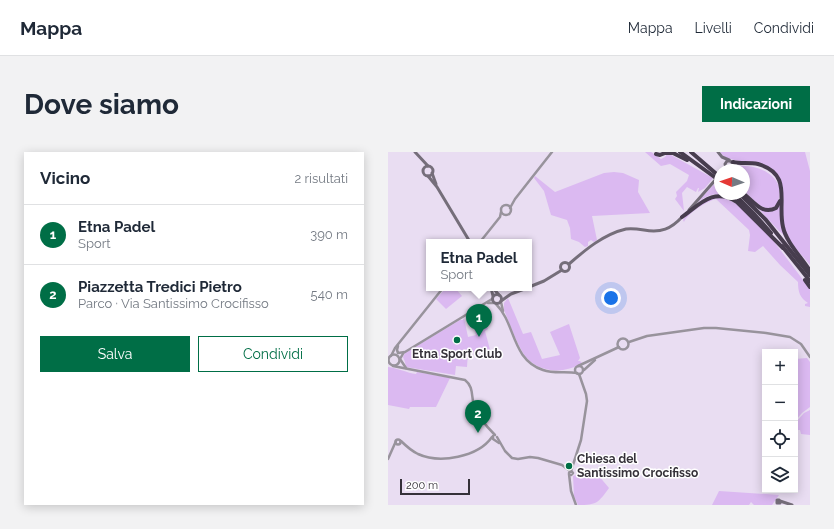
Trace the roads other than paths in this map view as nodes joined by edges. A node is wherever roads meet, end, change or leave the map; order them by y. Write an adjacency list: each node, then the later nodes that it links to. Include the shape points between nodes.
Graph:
1 (415, 152): 9 (main road)
2 (552, 152): 24 (street)
3 (662, 152): 8 (highway)
4 (676, 152): 8 (highway, via 660,155); 11 (highway)
5 (686, 152): 11 (highway)
6 (692, 152): 18 (highway)
7 (718, 152): 10 (main road)
8 (655, 153)
9 (418, 156): 16 (main road); 17 (main road)
10 (722, 156): 12 (main road); 13 (main road)
11 (698, 163): 21 (highway)
12 (725, 164)
13 (731, 164)
14 (750, 165): 27 (highway, via 770,172 779,184 781,194 776,208 767,210)
15 (750, 165): 40 (highway, via 760,165 776,176 782,190 784,230)
16 (428, 166): 17 (main road); 19 (main road)
17 (423, 170): 20 (main road)
18 (714, 171)
19 (432, 173): 20 (main road); 23 (main road)
20 (428, 176): 23 (main road)
21 (714, 177)
22 (714, 182): 33 (main road)
23 (437, 187): 34 (main road)
24 (515, 199): 28 (street); 29 (street)
25 (740, 200): 36 (highway)
26 (746, 200): 40 (highway, via 766,220)
27 (750, 200)
28 (507, 205): 29 (street); 30 (street, via 502,207)
29 (510, 208): 31 (street, via 510,213)
30 (501, 212): 31 (street); 32 (street)
31 (504, 215): 32 (street)
32 (500, 217): 35 (street)
33 (682, 217): 36 (highway, via 706,199 716,196 727,197 737,202); 38 (main road, via 666,230 626,230 603,239)
34 (468, 239)
35 (482, 239)
36 (783, 248): 37 (highway)
37 (787, 253): 40 (highway); 43 (highway)
38 (569, 264): 39 (main road, via 568,270); 39 (main road, via 562,263)
39 (562, 270): 42 (main road)
40 (808, 272): 41 (highway)
41 (810, 281)
42 (532, 286)
43 (810, 287)
44 (441, 291): 56 (street)
45 (492, 291): 50 (main road)
46 (495, 291): 49 (main road)
47 (520, 291): 48 (main road)
48 (511, 294): 49 (main road); 51 (main road)
49 (499, 295): 50 (main road, via 495,294); 51 (main road)
50 (492, 298): 52 (main road); 53 (street)
51 (501, 301): 52 (main road); 54 (street)
52 (495, 303): 53 (street); 54 (street)
53 (484, 304): 58 (street)
54 (503, 314): 65 (street, via 526,359 542,370)
55 (629, 342): 57 (street, via 626,349); 57 (street, via 620,339); 60 (street, via 647,336 704,328 738,330 789,338)
56 (398, 346): 59 (street); 59 (street)
57 (619, 348): 61 (street)
58 (405, 352): 59 (street); 59 (street)
59 (395, 356): 62 (street, via 389,362); 62 (street, via 398,364); 64 (street)
60 (810, 357)
61 (596, 358): 63 (street); 66 (street)
62 (391, 365): 64 (street)
63 (577, 367): 65 (street); 66 (street, via 583,368); 67 (street)
64 (406, 368): 69 (street, via 460,378 468,382 474,406)
65 (562, 372): 67 (street)
66 (583, 372): 67 (street); 68 (street)
67 (578, 374): 68 (street)
68 (582, 382): 73 (street, via 586,401 581,440)
69 (494, 438): 70 (street, via 476,451 445,458 419,454); 73 (street, via 508,456 514,459 538,458 562,465)
70 (400, 443): 71 (street); 71 (street, via 396,441)
71 (394, 447): 72 (street)
72 (388, 459)
73 (570, 473): 75 (street, via 572,495)
74 (777, 503): 76 (main road)
75 (576, 505)
76 (792, 505)

